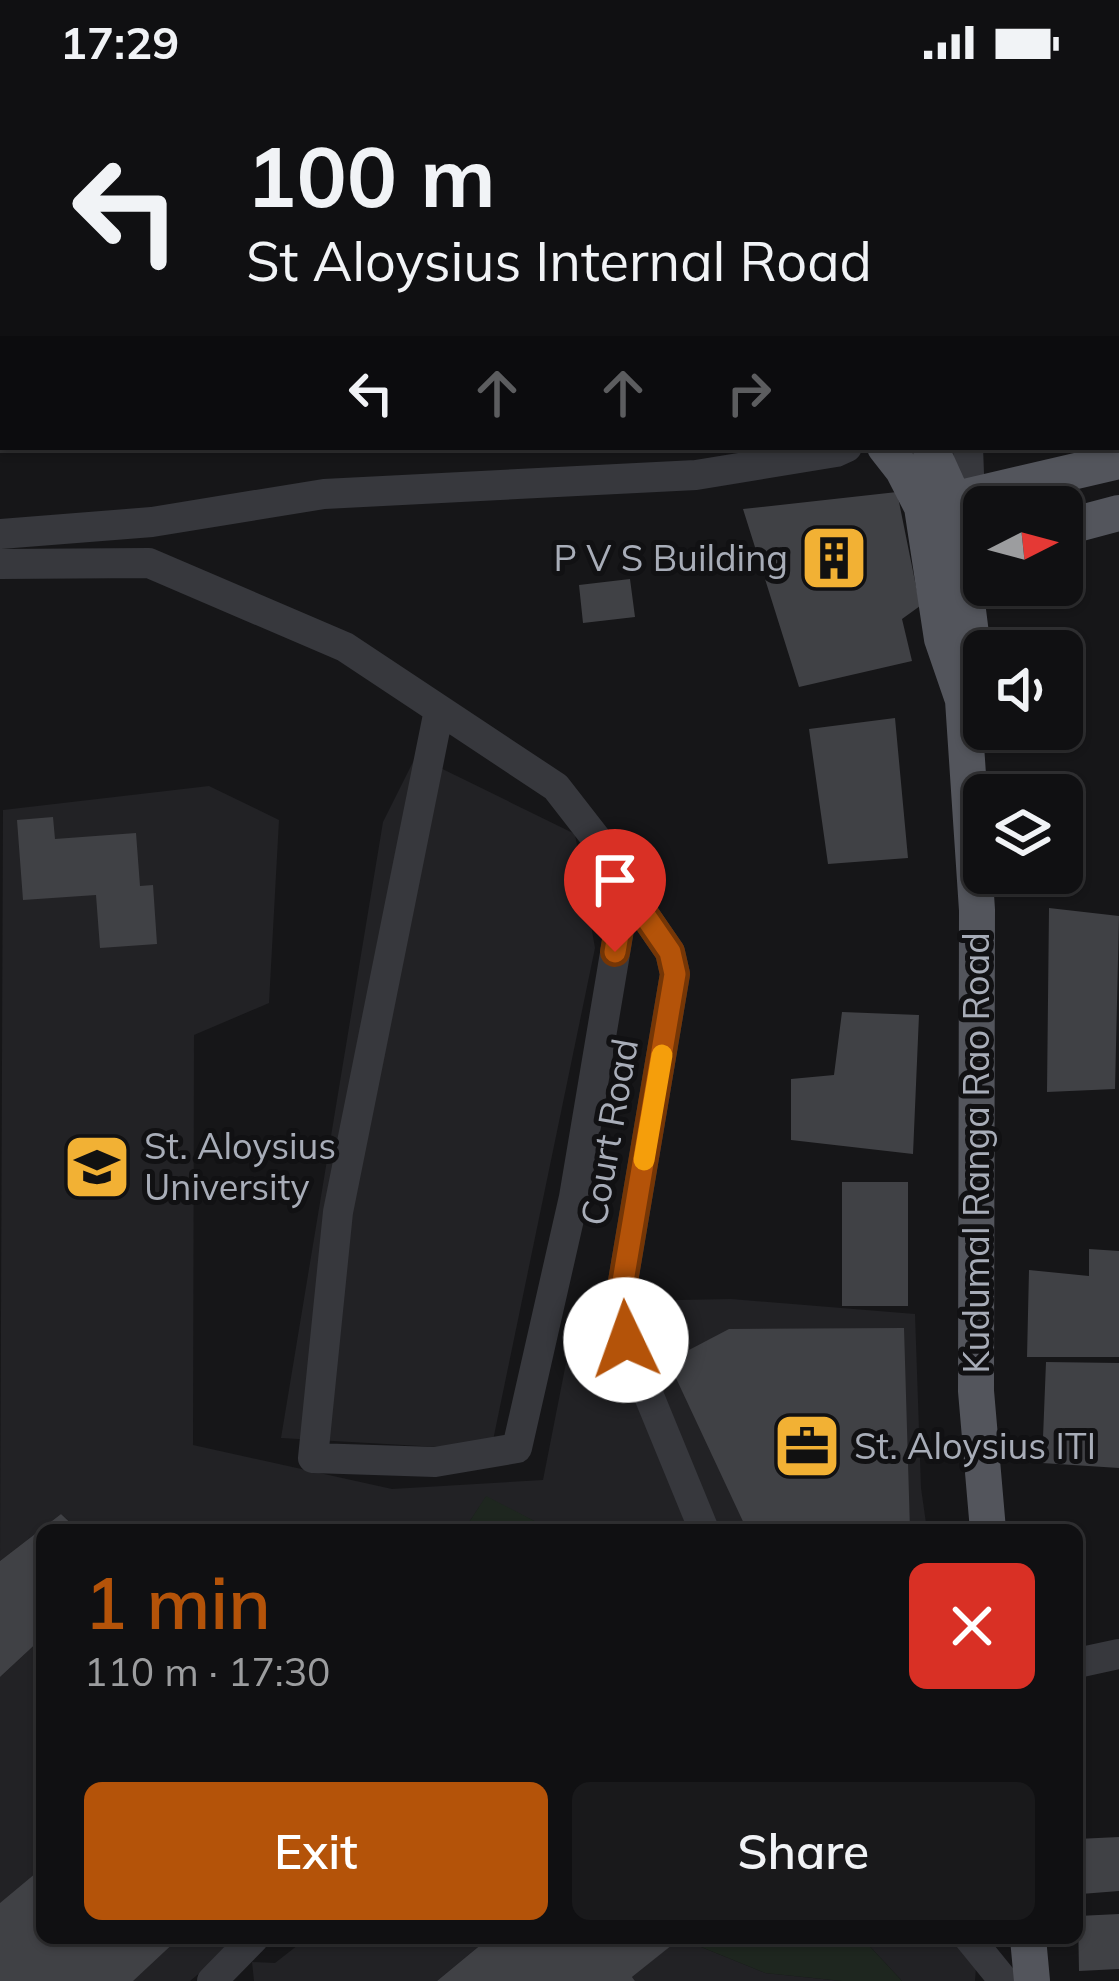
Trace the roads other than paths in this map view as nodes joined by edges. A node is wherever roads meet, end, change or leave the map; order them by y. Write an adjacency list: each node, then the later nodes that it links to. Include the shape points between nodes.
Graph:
1 (840, 450): 7 (street, via 697,476 324,494 152,522)
2 (887, 450): 4 (main road, via 903,470)
3 (1119, 461): 4 (main road)
4 (963, 475)
5 (1119, 514): 6 (main road)
6 (1083, 523)
7 (0, 534)
8 (0, 564): 11 (street, Court Road, via 149,563 344,647)
9 (963, 573): 10 (main road, Kudumal Ranga Rao Road, via 942,639)
10 (963, 700)
11 (439, 710): 13 (street, Court Road, via 556,788); 13 (street, via 338,1212 313,1458 435,1462 517,1448 574,1197)
12 (966, 750): 15 (main road, Kudumal Ranga Rao Road, via 977,910 976,1391)
13 (626, 888): 14 (street, Court Road, via 670,952 675,974 619,1305)
14 (702, 1524)
15 (987, 1524)
16 (1119, 1654): 17 (street)
17 (1083, 1662)
18 (248, 1944): 21 (street)
19 (974, 1944): 22 (street)
20 (1029, 1944): 23 (main road)
21 (212, 1981)
22 (1004, 1981)
23 (1032, 1981)

